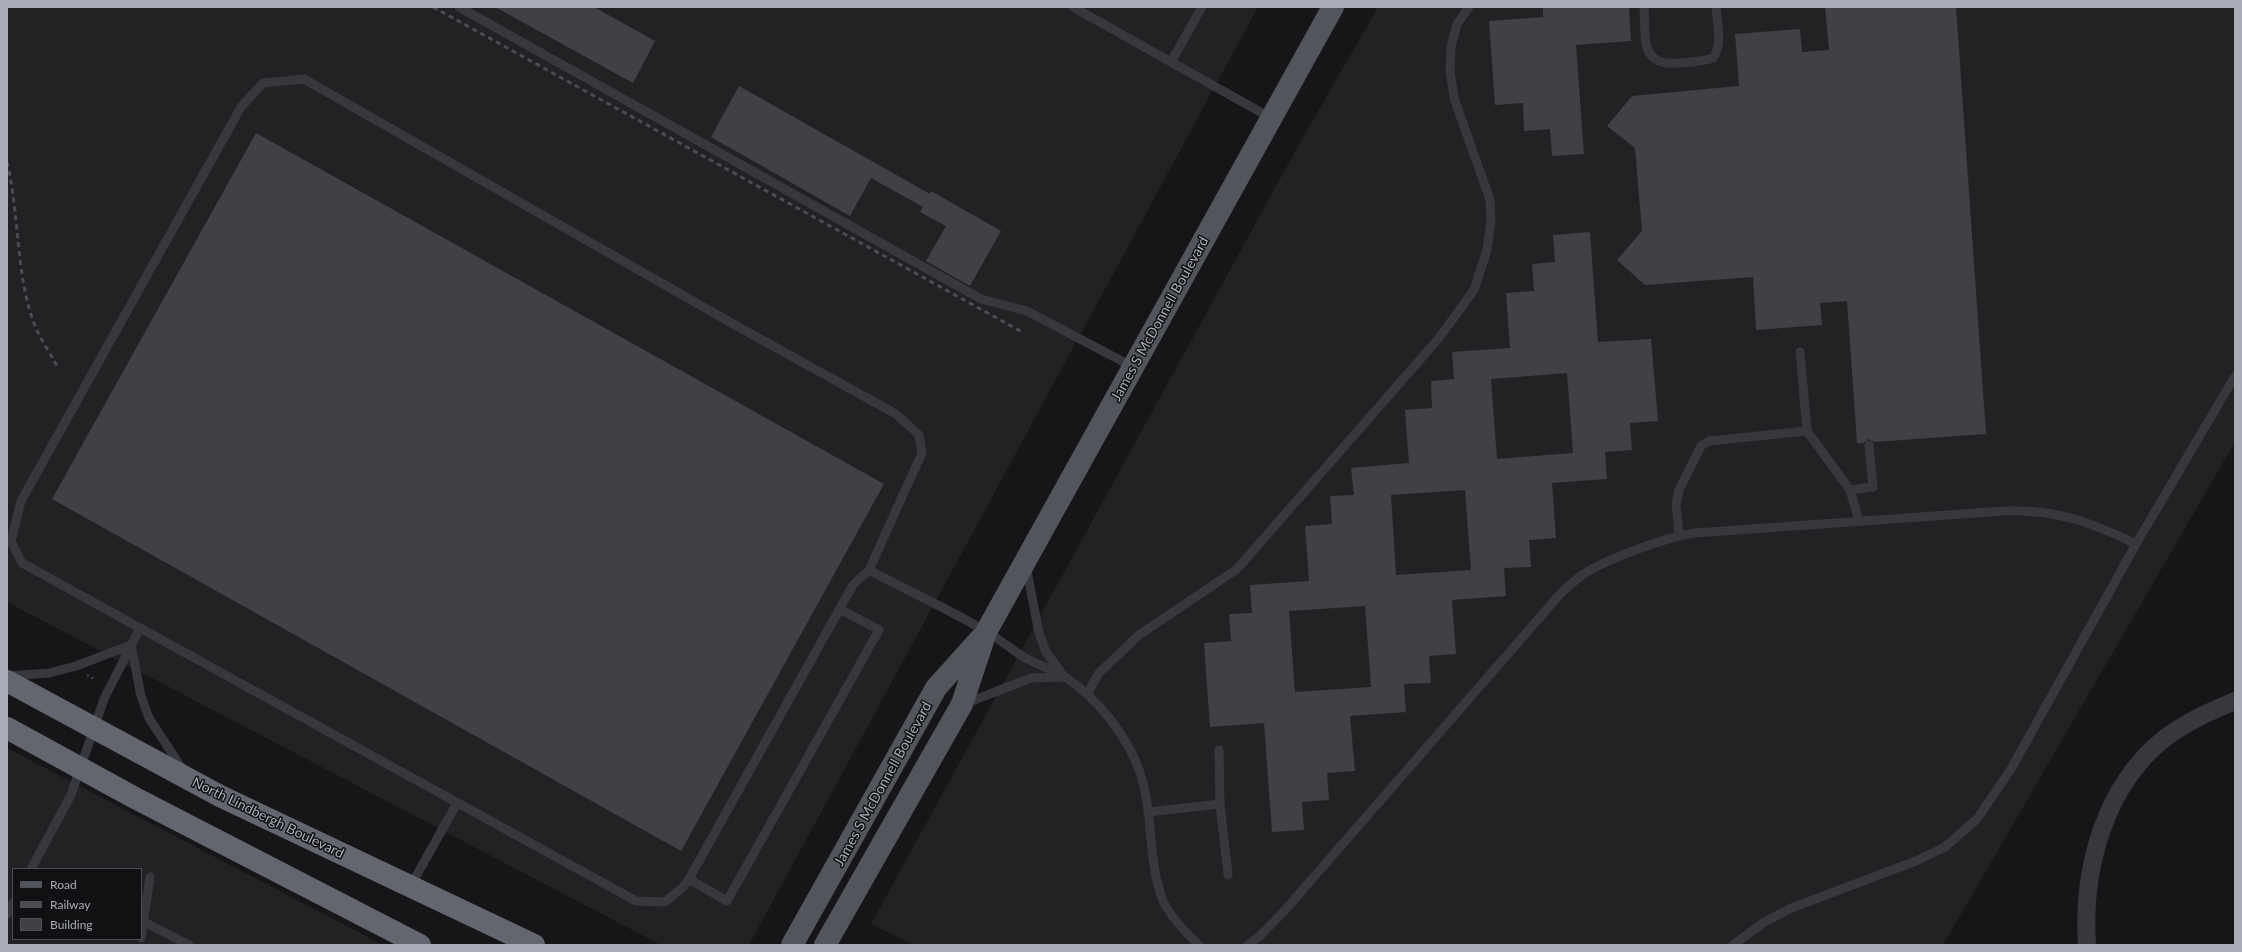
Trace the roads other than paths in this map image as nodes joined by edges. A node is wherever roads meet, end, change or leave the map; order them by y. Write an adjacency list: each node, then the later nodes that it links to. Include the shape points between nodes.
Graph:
1 (459, 7): 12 (lane, via 981,299 1027,310)
2 (1073, 7): 8 (lane)
3 (1202, 7): 9 (lane)
4 (1333, 7): 10 (main road, James S McDonnell Boulevard)
5 (1469, 7): 29 (lane, via 1457,24 1451,47 1450,70 1454,98 1490,200 1491,221 1487,250 1474,290 1439,338 1237,569 1139,635 1100,673)
6 (1644, 7): 7 (lane, via 1650,57 1667,65 1713,58 1719,44)
7 (1716, 7)
8 (1086, 10): 9 (lane)
9 (1171, 62): 10 (lane)
10 (1271, 118): 12 (main road, James S McDonnell Boulevard)
11 (1800, 352): 14 (lane)
12 (1133, 367): 20 (main road, James S McDonnell Boulevard)
13 (2235, 376): 19 (lane)
14 (1807, 431): 16 (lane); 18 (lane, via 1709,441 1701,446 1679,490 1676,504)
15 (1869, 445): 16 (lane, via 1873,486)
16 (1850, 490): 17 (lane)
17 (1858, 521): 18 (lane); 19 (lane, via 2028,510 2060,514 2098,525)
18 (1679, 535): 55 (lane, via 1597,566 1561,593 1286,909 1261,936)
19 (2136, 544): 56 (lane, via 2011,769 1977,819 1945,847 1916,861 1789,909 1763,923)
20 (1025, 562): 24 (main road, James S McDonnell Boulevard); 27 (lane, via 1039,633 1046,652)
21 (869, 570): 22 (lane, via 853,585); 23 (lane, via 922,453 919,435 896,414 304,79 288,80 263,83 241,107 21,501 11,541 22,563); 24 (lane)
22 (840, 609): 43 (lane); 43 (lane, via 879,630 727,901)
23 (140, 628): 25 (lane); 37 (lane)
24 (986, 632): 27 (lane, via 1023,657); 31 (main road, James S McDonnell Boulevard); 52 (main road, James S McDonnell Boulevard, via 936,688)
25 (131, 645): 26 (lane, via 76,666 49,673); 33 (lane, via 104,698); 36 (lane, via 141,696 149,718)
26 (7, 676)
27 (1064, 677): 29 (lane); 31 (lane, via 1031,678)
28 (7, 681): 33 (highway, North Lindbergh Boulevard)
29 (1087, 694): 39 (lane, via 1108,717 1130,751 1143,783)
30 (2235, 701): 57 (street, via 2203,715 2166,737 2140,760 2112,802 2088,880)
31 (962, 704): 53 (main road, James S McDonnell Boulevard)
32 (7, 728): 35 (highway)
33 (93, 729): 35 (lane); 36 (highway, North Lindbergh Boulevard)
34 (1219, 750): 38 (lane)
35 (81, 769): 40 (lane, via 71,795); 50 (highway)
36 (190, 781): 44 (highway, North Lindbergh Boulevard)
37 (457, 803): 43 (lane, via 636,901 665,902 682,888); 44 (lane)
38 (1220, 804): 39 (lane); 41 (lane)
39 (1148, 812): 54 (lane, via 1154,866 1163,899 1181,927)
40 (32, 868)
41 (1228, 875)
42 (150, 877): 47 (lane)
43 (689, 878)
44 (410, 886): 51 (highway, North Lindbergh Boulevard)
45 (12, 905): 46 (lane)
46 (7, 914)
47 (144, 922): 48 (lane); 49 (lane)
48 (142, 933)
49 (184, 944)
50 (420, 945)
51 (534, 945)
52 (792, 945)
53 (825, 945)
54 (1199, 945)
55 (1248, 945)
56 (1733, 945)
57 (2087, 945)

